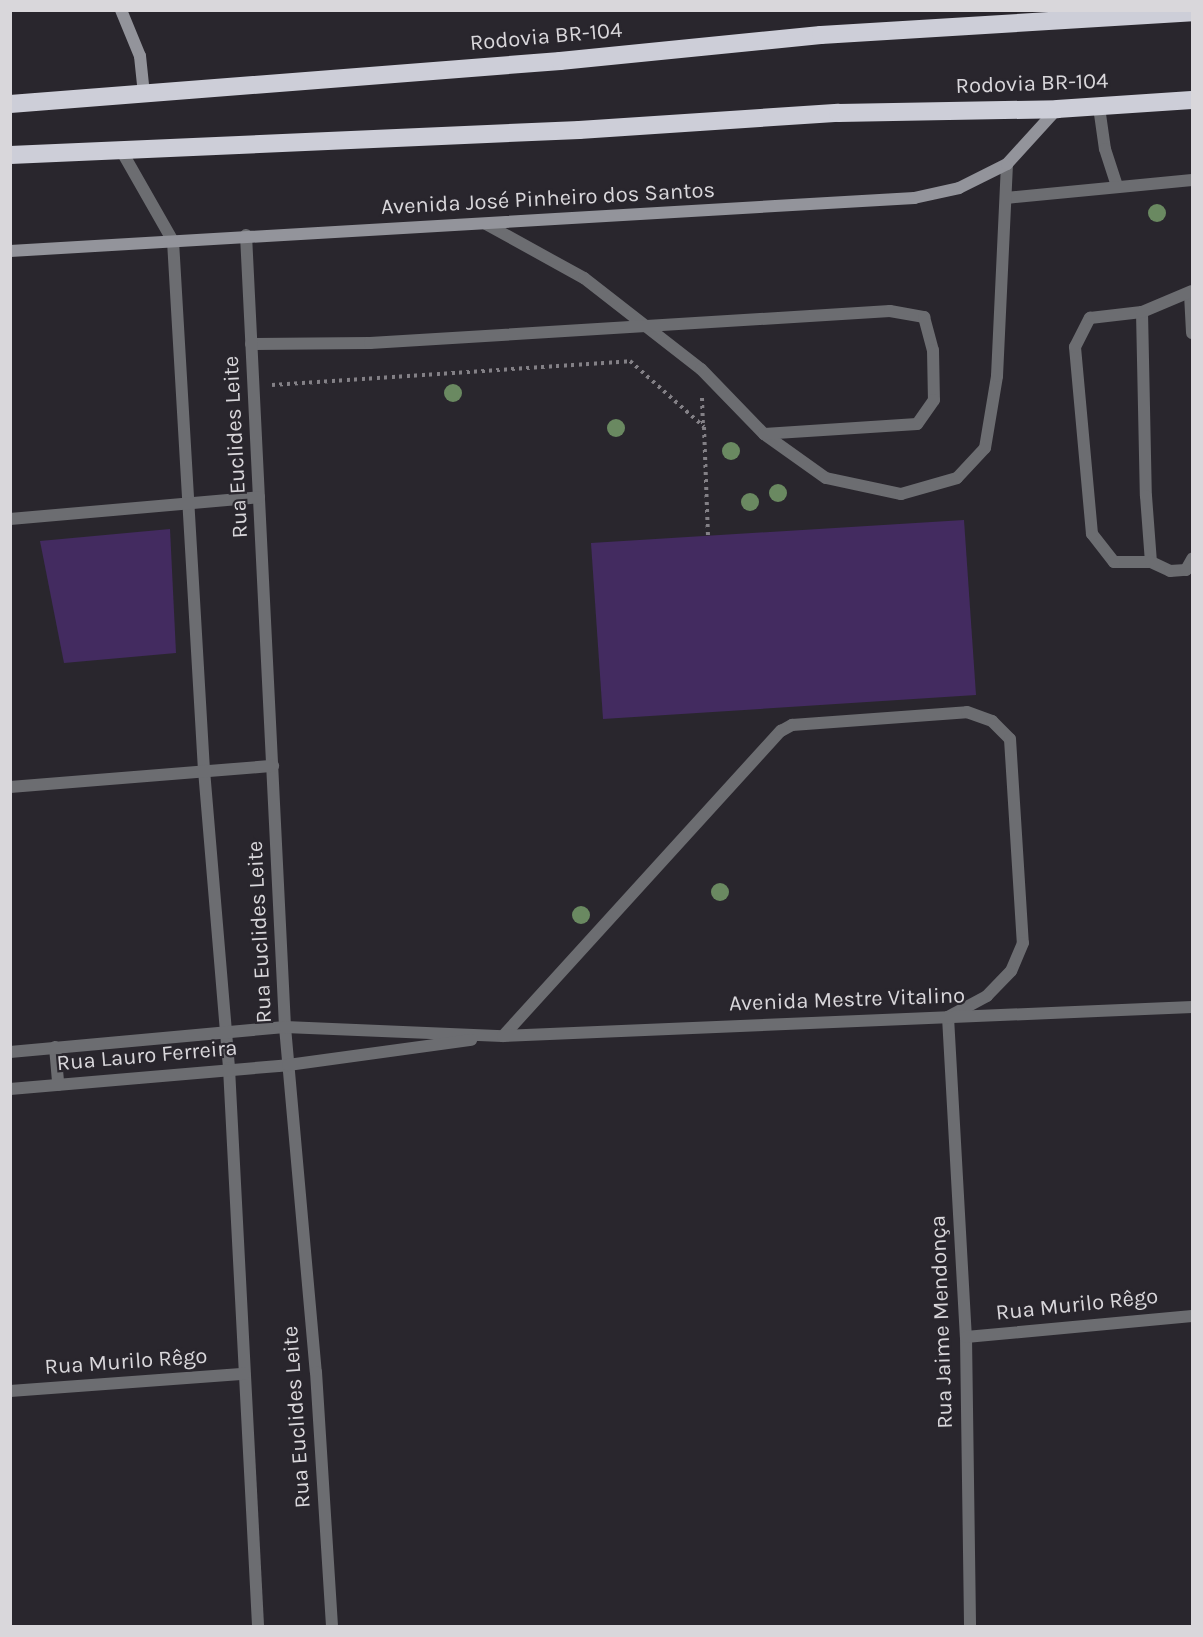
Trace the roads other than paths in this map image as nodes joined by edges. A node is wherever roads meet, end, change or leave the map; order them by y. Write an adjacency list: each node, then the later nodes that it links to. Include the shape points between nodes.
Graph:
1 (121, 10): 3 (street, via 140,56)
2 (1192, 12): 3 (highway, Rodovia BR-104, via 821,35 560,61)
3 (144, 92): 5 (highway, Rodovia BR-104)
4 (1192, 100): 6 (highway, Rodovia BR-104)
5 (10, 104)
6 (1099, 107): 7 (highway, Rodovia BR-104); 12 (street, via 1105,149)
7 (1058, 109): 8 (highway, Rodovia BR-104, via 838,113 579,130); 10 (street, Avenida José Pinheiro dos Santos)
8 (121, 150): 9 (highway, Rodovia BR-104); 16 (street)
9 (10, 155)
10 (1007, 164): 13 (street); 14 (street, Avenida José Pinheiro dos Santos, via 958,188 914,198)
11 (1192, 180): 12 (street)
12 (1117, 187): 13 (street)
13 (1006, 198): 23 (street, via 997,376 985,448 957,478 901,494 826,478)
14 (486, 224): 15 (street, Avenida José Pinheiro dos Santos); 20 (street, via 584,278)
15 (246, 235): 16 (street, Avenida José Pinheiro dos Santos); 22 (street, Rua Euclides Leite)
16 (173, 241): 17 (street, Avenida José Pinheiro dos Santos); 25 (street, Rua Euclides Leite)
17 (10, 251)
18 (1191, 293): 19 (street); 21 (street)
19 (1142, 312): 28 (street); 28 (street, via 1090,318 1075,347 1092,534 1114,562)
20 (645, 326): 22 (street, via 370,343); 23 (street, via 701,369); 23 (street, via 891,310 924,317 933,350 934,400 917,424)
21 (1192, 333)
22 (251, 344): 24 (street, Rua Euclides Leite)
23 (764, 434)
24 (259, 497): 25 (street); 29 (street, Rua Euclides Leite)
25 (190, 501): 26 (street); 30 (street, Rua Euclides Leite)
26 (10, 519)
27 (1192, 560): 28 (street, via 1186,570 1170,571)
28 (1151, 562)
29 (273, 766): 30 (street); 34 (street, Rua Euclides Leite)
30 (204, 770): 31 (street); 35 (street, Rua Euclides Leite)
31 (10, 787)
32 (1192, 1007): 33 (street, Avenida Mestre Vitalino)
33 (948, 1017): 36 (street, Avenida Mestre Vitalino); 36 (street, via 987,996 1011,971 1023,943 1010,739 992,721 967,712 792,725 782,731); 44 (street, Rua Jaime Mendonça)
34 (285, 1027): 35 (street, Rua Lauro Ferreira); 36 (street, Avenida Mestre Vitalino); 39 (street, Rua Euclides Leite)
35 (227, 1030): 37 (street, Rua Lauro Ferreira); 40 (street, Rua Euclides Leite)
36 (503, 1036): 39 (street, Avenida Mestre Vitalino)
37 (55, 1047): 38 (street, Rua Lauro Ferreira); 41 (street)
38 (10, 1052)
39 (288, 1065): 40 (street, Rua Lauro Ferreira); 48 (street, Rua Euclides Leite, via 315,1360)
40 (229, 1068): 41 (street, Rua Lauro Ferreira); 45 (street, Rua Euclides Leite)
41 (58, 1085): 42 (street, Rua Lauro Ferreira)
42 (10, 1089)
43 (1192, 1316): 44 (street, Rua Murilo Rêgo)
44 (966, 1337): 49 (street, Rua Jaime Mendonça)
45 (244, 1374): 46 (street, Rua Murilo Rêgo); 47 (street, Rua Euclides Leite)
46 (10, 1391)
47 (258, 1626)
48 (332, 1626)
49 (970, 1626)

